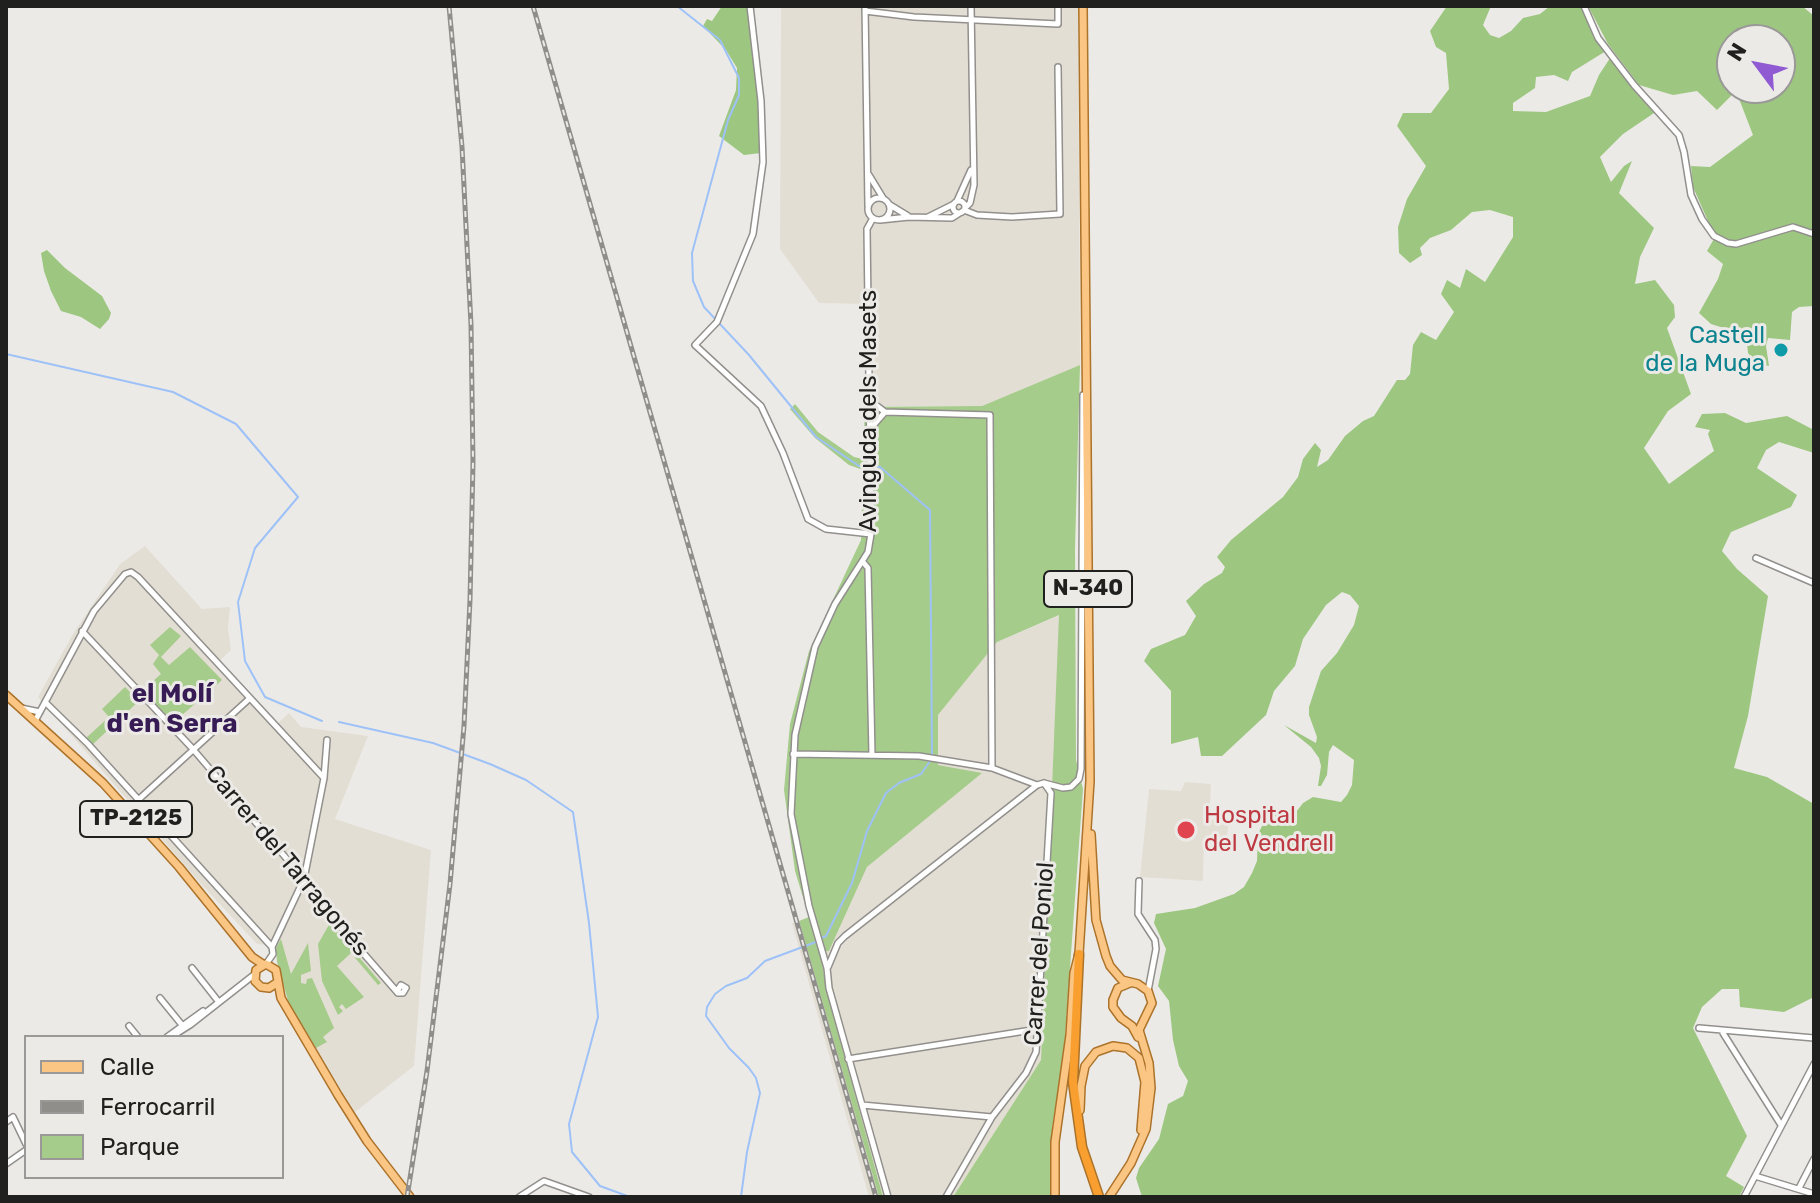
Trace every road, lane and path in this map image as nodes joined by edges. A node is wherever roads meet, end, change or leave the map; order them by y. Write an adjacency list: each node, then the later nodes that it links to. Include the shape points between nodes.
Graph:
1 (750, 6): 26 (street, via 763,162 753,234 717,322 695,345 761,406 808,519 826,529)
2 (971, 6): 7 (street)
3 (1058, 6): 7 (street, via 1058,24)
4 (1584, 6): 18 (street, via 1598,38 1679,135 1691,195 1714,236 1736,244 1793,227)
5 (1083, 8): 19 (main road, N-340)
6 (865, 9): 7 (street, via 914,17); 10 (street)
7 (971, 17): 9 (street)
8 (1058, 67): 14 (street, via 1060,214 1012,217)
9 (972, 166): 12 (street); 14 (street, via 973,194)
10 (869, 175): 11 (street); 13 (street)
11 (886, 201): 13 (street, via 874,199); 15 (street); 17 (street, via 888,214)
12 (956, 202): 14 (street, via 955,210); 16 (street)
13 (868, 206): 17 (street)
14 (964, 210): 16 (street, via 952,218)
15 (909, 217): 16 (street); 17 (street)
16 (927, 217)
17 (877, 219): 20 (street, Avinguda dels Masets, via 867,229)
18 (1814, 234)
19 (1086, 358): 45 (street, via 1081,769 1071,787); 48 (main road, N-340)
20 (868, 400): 21 (street); 23 (street, Avinguda dels Masets)
21 (876, 406): 22 (street); 23 (street)
22 (885, 412): 24 (street); 43 (street, via 990,415)
23 (868, 413): 24 (street); 25 (street, Avinguda dels Masets)
24 (876, 419): 25 (street)
25 (869, 431): 26 (street, Avinguda dels Masets)
26 (871, 534): 28 (street, Avinguda dels Masets)
27 (1756, 558): 30 (street)
28 (863, 562): 41 (street, Avinguda dels Masets, via 815,647); 42 (street, via 868,568)
29 (1814, 575): 30 (street)
30 (1812, 582)
31 (82, 631): 33 (street, via 131,572); 34 (street); 40 (street, Carrer del Tarragonés)
32 (6, 695): 35 (main road, TP-2125)
33 (249, 699): 40 (street); 44 (street)
34 (45, 702): 36 (street); 47 (street)
35 (20, 707): 36 (street); 37 (main road, TP-2125)
36 (40, 710): 37 (street); 38 (street)
37 (35, 721): 38 (main road, TP-2125)
38 (43, 728): 53 (main road, TP-2125, via 103,783)
39 (327, 740): 44 (street)
40 (192, 748): 47 (street); 49 (street, Carrer del Tarragonés)
41 (793, 754): 42 (street); 56 (street, Avinguda dels Masets, via 791,814 797,852)
42 (872, 755): 43 (street)
43 (992, 768): 46 (street)
44 (324, 778): 49 (street)
45 (1044, 783): 46 (street); 73 (street, Carrer del Poniol, via 1051,793)
46 (1037, 785): 56 (street, via 845,936)
47 (137, 801): 51 (street)
48 (1088, 820): 52 (main road, N-340); 60 (main road, via 1096,920 1110,966 1122,980)
49 (304, 879): 51 (street); 63 (street, Carrer del Tarragonés)
50 (1139, 881): 58 (street, via 1138,914 1155,940)
51 (272, 947): 54 (street)
52 (1079, 954): 87 (highway, N-340, via 1073,1082); 103 (main road, via 1055,1142)
53 (252, 957): 54 (main road, TP-2125); 57 (main road, TP-2125)
54 (267, 962): 57 (main road); 59 (main road, TP-2125, via 276,970)
55 (192, 968): 67 (street)
56 (827, 968): 79 (street, Avinguda dels Masets)
57 (255, 972): 61 (main road, TP-2125); 62 (street)
58 (1149, 974): 60 (street); 64 (street)
59 (278, 982): 61 (main road); 66 (main road, TP-2125)
60 (1134, 983): 64 (main road); 69 (main road, via 1118,988 1113,1000 1116,1013)
61 (262, 987): 62 (street, via 251,983); 66 (main road, TP-2125)
62 (235, 988): 67 (street)
63 (395, 988)
64 (1148, 991): 68 (main road, via 1150,1009)
65 (160, 998): 70 (street)
66 (281, 998): 98 (main road, TP-2125, via 350,1115)
67 (218, 1001): 70 (street); 77 (street)
68 (1142, 1019): 69 (main road); 90 (main road, via 1139,1030 1151,1088)
69 (1127, 1021): 88 (main road, via 1146,1064 1148,1106)
70 (182, 1025): 76 (street)
71 (129, 1026): 75 (street)
72 (1699, 1028): 74 (street)
73 (1038, 1029): 79 (street); 84 (street, Carrer del Poniol, via 1036,1052 1026,1073)
74 (1722, 1032): 78 (street); 86 (street)
75 (136, 1035)
76 (171, 1035)
77 (172, 1035)
78 (1814, 1038)
79 (848, 1059): 83 (street, Avinguda dels Masets)
80 (1814, 1064): 81 (street)
81 (1803, 1083): 82 (street); 86 (street)
82 (1814, 1084)
83 (861, 1105): 84 (street); 101 (street, Avinguda dels Masets)
84 (992, 1117): 102 (street, Carrer del Poniol)
85 (6, 1122): 89 (street, via 13,1117)
86 (1781, 1125): 94 (street)
87 (1079, 1133): 88 (main road, via 1085,1066 1096,1052 1113,1046 1127,1048 1139,1058 1145,1082); 97 (highway, N-340)
88 (1141, 1134): 90 (main road)
89 (24, 1142)
90 (1138, 1147): 104 (main road)
91 (24, 1149): 93 (street)
92 (1814, 1159): 95 (street)
93 (6, 1164)
94 (1755, 1176): 95 (street); 105 (street)
95 (1799, 1188): 96 (street)
96 (1814, 1194)
97 (1099, 1196)
98 (410, 1197)
99 (519, 1197): 100 (street, via 544,1181)
100 (589, 1197)
101 (888, 1197)
102 (946, 1197)
103 (1055, 1197)
104 (1109, 1197)
105 (1744, 1197)

